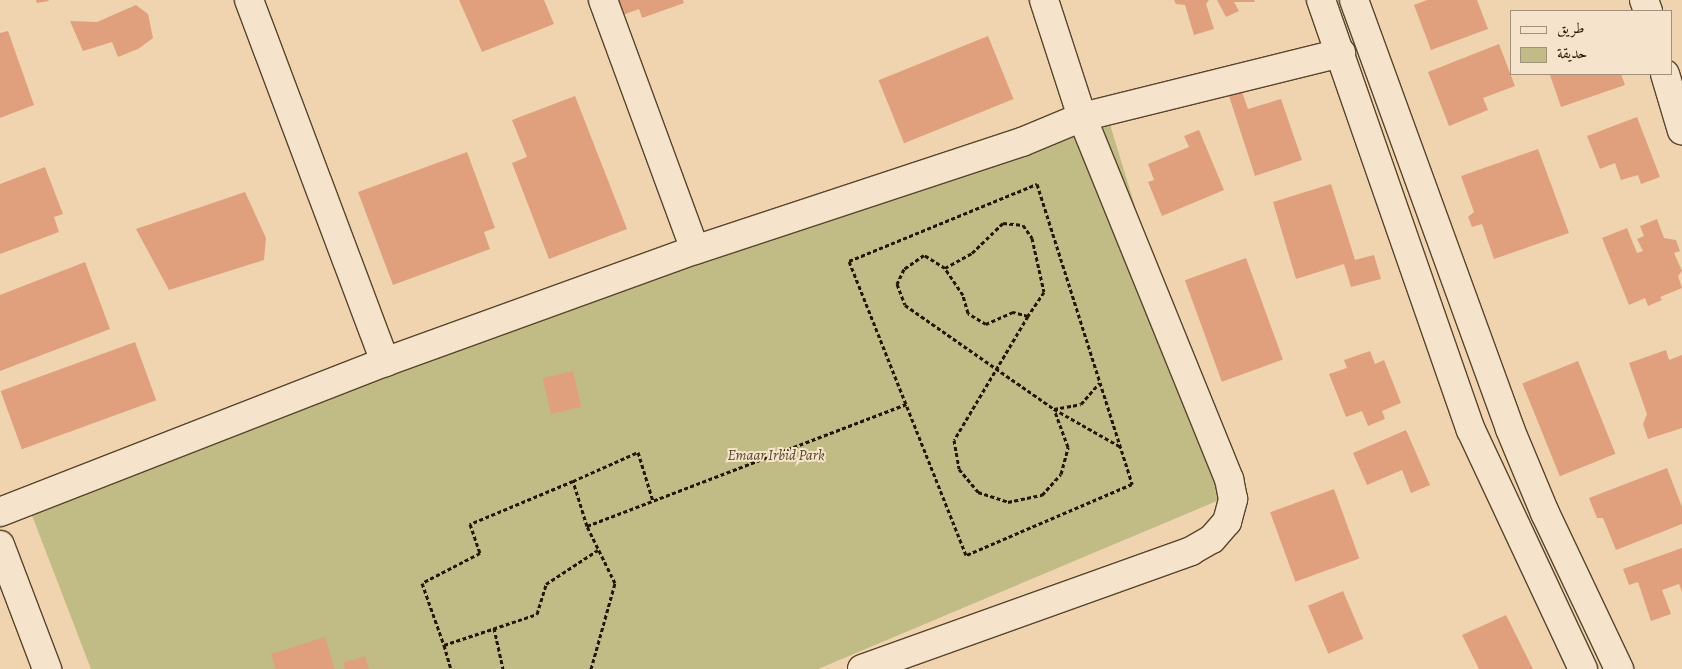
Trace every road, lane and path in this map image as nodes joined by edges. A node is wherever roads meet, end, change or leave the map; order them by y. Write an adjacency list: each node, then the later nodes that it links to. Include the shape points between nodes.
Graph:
1 (248, 0): 13 (street)
2 (603, 0): 10 (street)
3 (1044, 0): 8 (street)
4 (1321, 0): 6 (street)
5 (1354, 0): 33 (street, via 1510,430 1544,513)
6 (1341, 53): 8 (street); 32 (street, via 1471,430)
7 (1666, 75): 9 (street)
8 (1082, 118): 10 (street, via 1022,142); 31 (street, via 1229,479 1233,499 1227,522 1212,539 1191,551)
9 (1682, 131)
10 (695, 250): 13 (street)
11 (945, 268): 12 (path, via 963,295 968,313 986,324 1013,312); 12 (path, via 972,253 1004,223 1024,225 1032,238 1044,292); 14 (path, via 924,255 904,269 897,284 905,306)
12 (1028, 316): 14 (path)
13 (385, 362): 21 (street)
14 (996, 369): 17 (path); 17 (path, via 954,440 960,469 978,492 1008,502 1042,495 1061,474 1068,447)
15 (1100, 382): 16 (path, via 1037,184 849,261); 17 (path, via 1081,404); 18 (path)
16 (906, 404): 18 (path, via 966,555 1132,484); 20 (path)
17 (1054, 409): 18 (path)
18 (1120, 447)
19 (573, 480): 20 (path, via 638,452); 22 (path); 26 (path, via 470,524 480,553 422,582)
20 (653, 501): 22 (path)
21 (0, 512)
22 (587, 526): 24 (path)
23 (0, 545): 27 (street)
24 (598, 550): 25 (path, via 546,584 537,614); 30 (path, via 615,583)
25 (494, 628): 26 (path); 29 (path)
26 (444, 645): 28 (path)
27 (47, 669)
28 (451, 669)
29 (503, 669)
30 (591, 669)
31 (862, 669)
32 (1583, 669)
33 (1619, 669)

